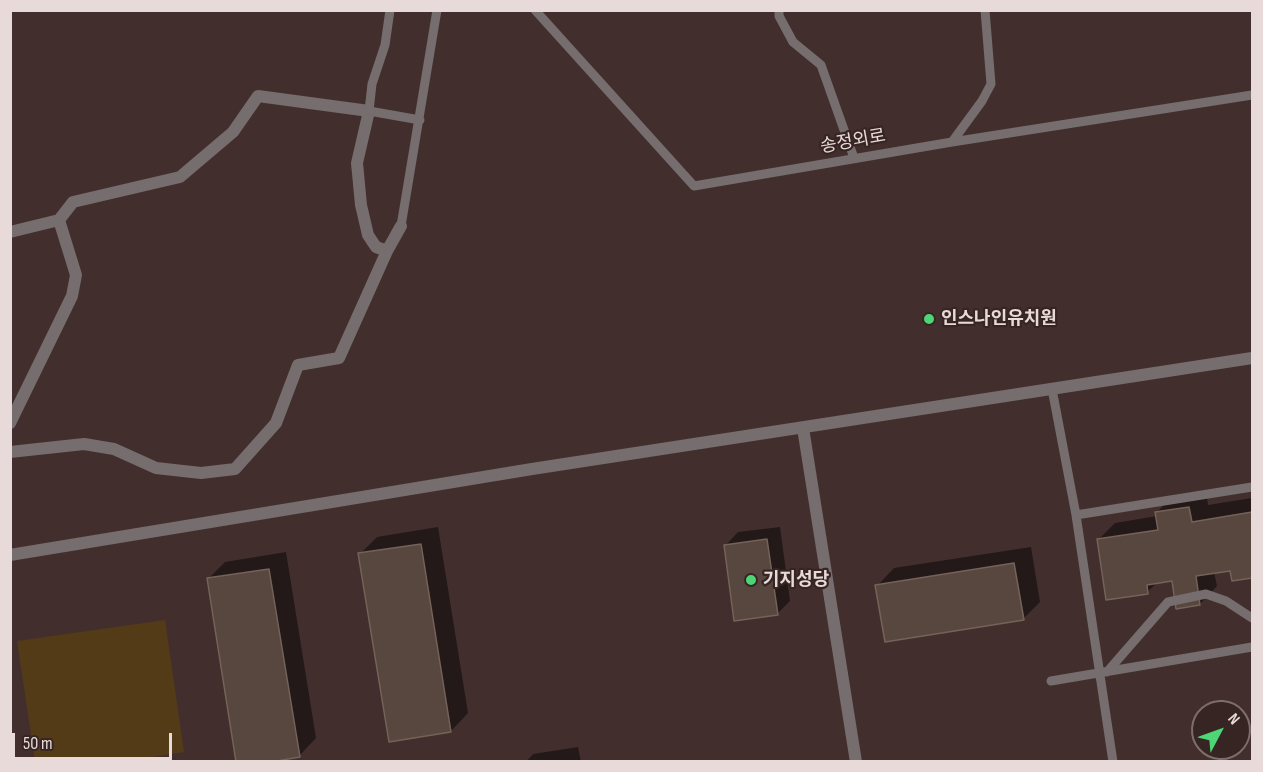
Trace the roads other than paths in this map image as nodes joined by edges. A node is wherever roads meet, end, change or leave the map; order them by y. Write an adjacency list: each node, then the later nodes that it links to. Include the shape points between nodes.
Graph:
1 (390, 10): 7 (lane)
2 (437, 10): 8 (lane)
3 (535, 10): 10 (lane, 송정외로, via 694,186)
4 (779, 10): 10 (lane, via 794,42 821,65)
5 (985, 10): 9 (lane, via 991,84)
6 (1252, 94): 9 (lane, 송정외로)
7 (369, 111): 8 (lane); 11 (street, via 258,96 233,132 180,177 73,202); 14 (street, via 357,163 361,206 368,235 376,247)
8 (420, 120): 12 (lane)
9 (952, 142): 10 (lane, 송정외로)
10 (854, 158)
11 (58, 220): 13 (street); 17 (street, via 76,275 72,296)
12 (401, 226): 14 (street)
13 (10, 232)
14 (387, 251): 19 (street, via 339,358 298,365 276,423 235,469 201,473 156,468 114,449 84,444)
15 (1252, 358): 16 (street)
16 (1052, 389): 18 (street); 21 (lane)
17 (10, 423)
18 (803, 428): 22 (street); 27 (street)
19 (10, 452)
20 (1252, 487): 21 (lane)
21 (1076, 515): 25 (lane)
22 (10, 555)
23 (1252, 618): 25 (lane, via 1226,601 1206,594 1168,602)
24 (1252, 647): 25 (lane)
25 (1103, 672): 26 (lane); 28 (lane)
26 (1051, 681)
27 (856, 762)
28 (1113, 762)

